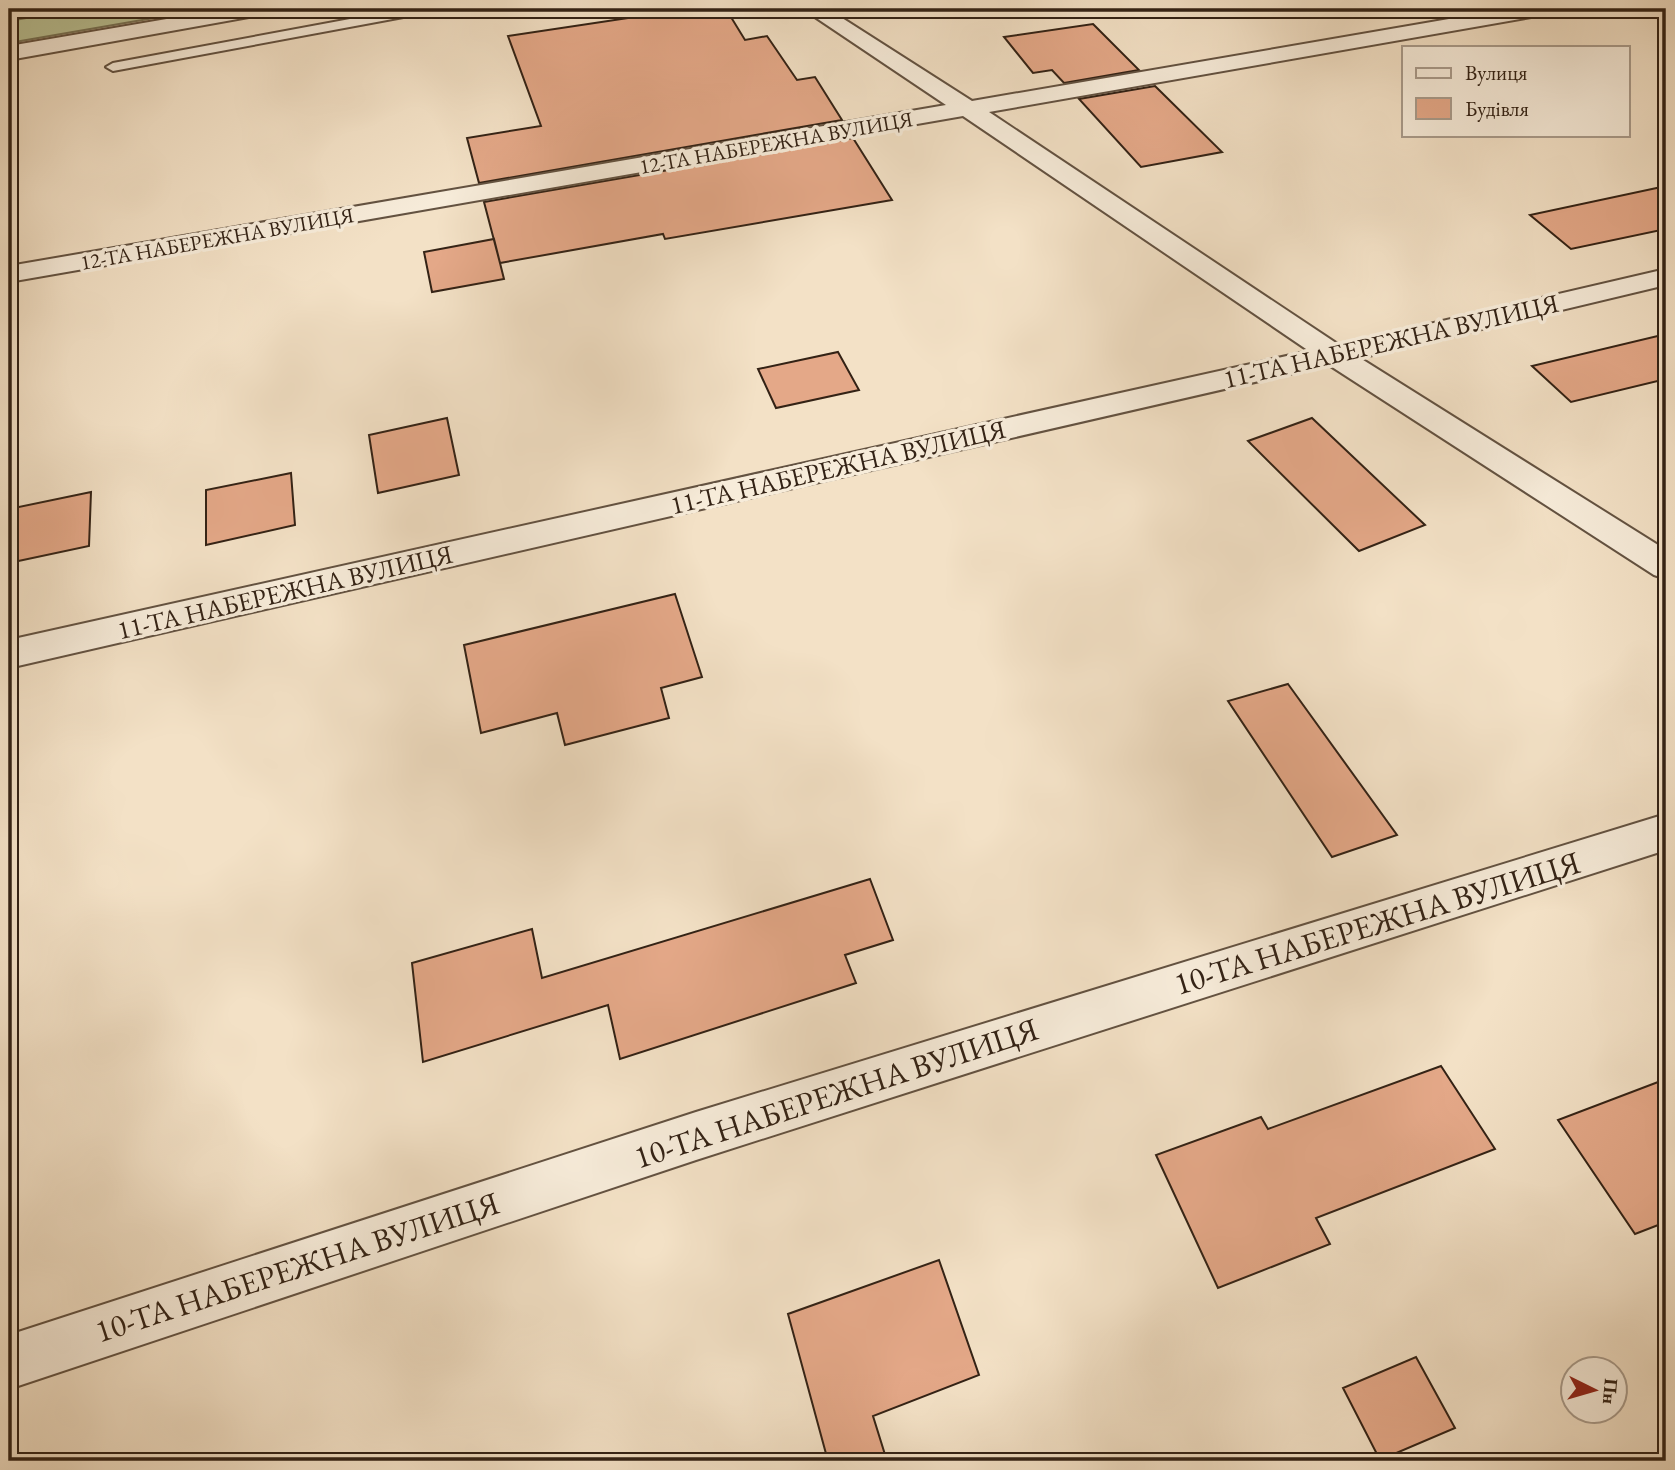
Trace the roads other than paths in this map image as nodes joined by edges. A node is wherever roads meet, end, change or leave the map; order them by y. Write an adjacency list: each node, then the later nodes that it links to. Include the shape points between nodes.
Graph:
1 (260, 9): 5 (street)
2 (425, 9): 6 (lane)
3 (814, 9): 7 (street)
4 (1543, 9): 7 (street, 12-ТА НАБЕРЕЖНА ВУЛИЦЯ)
5 (9, 53)
6 (113, 67)
7 (970, 110): 8 (street, 12-ТА НАБЕРЕЖНА ВУЛИЦЯ); 10 (street)
8 (9, 274)
9 (1666, 276): 10 (street, 11-ТА НАБЕРЕЖНА ВУЛИЦЯ)
10 (1334, 355): 11 (street); 12 (street, 11-ТА НАБЕРЕЖНА ВУЛИЦЯ)
11 (1666, 566)
12 (9, 654)
13 (1666, 832): 14 (street, 10-ТА НАБЕРЕЖНА ВУЛИЦЯ, via 682,1141)
14 (9, 1362)

